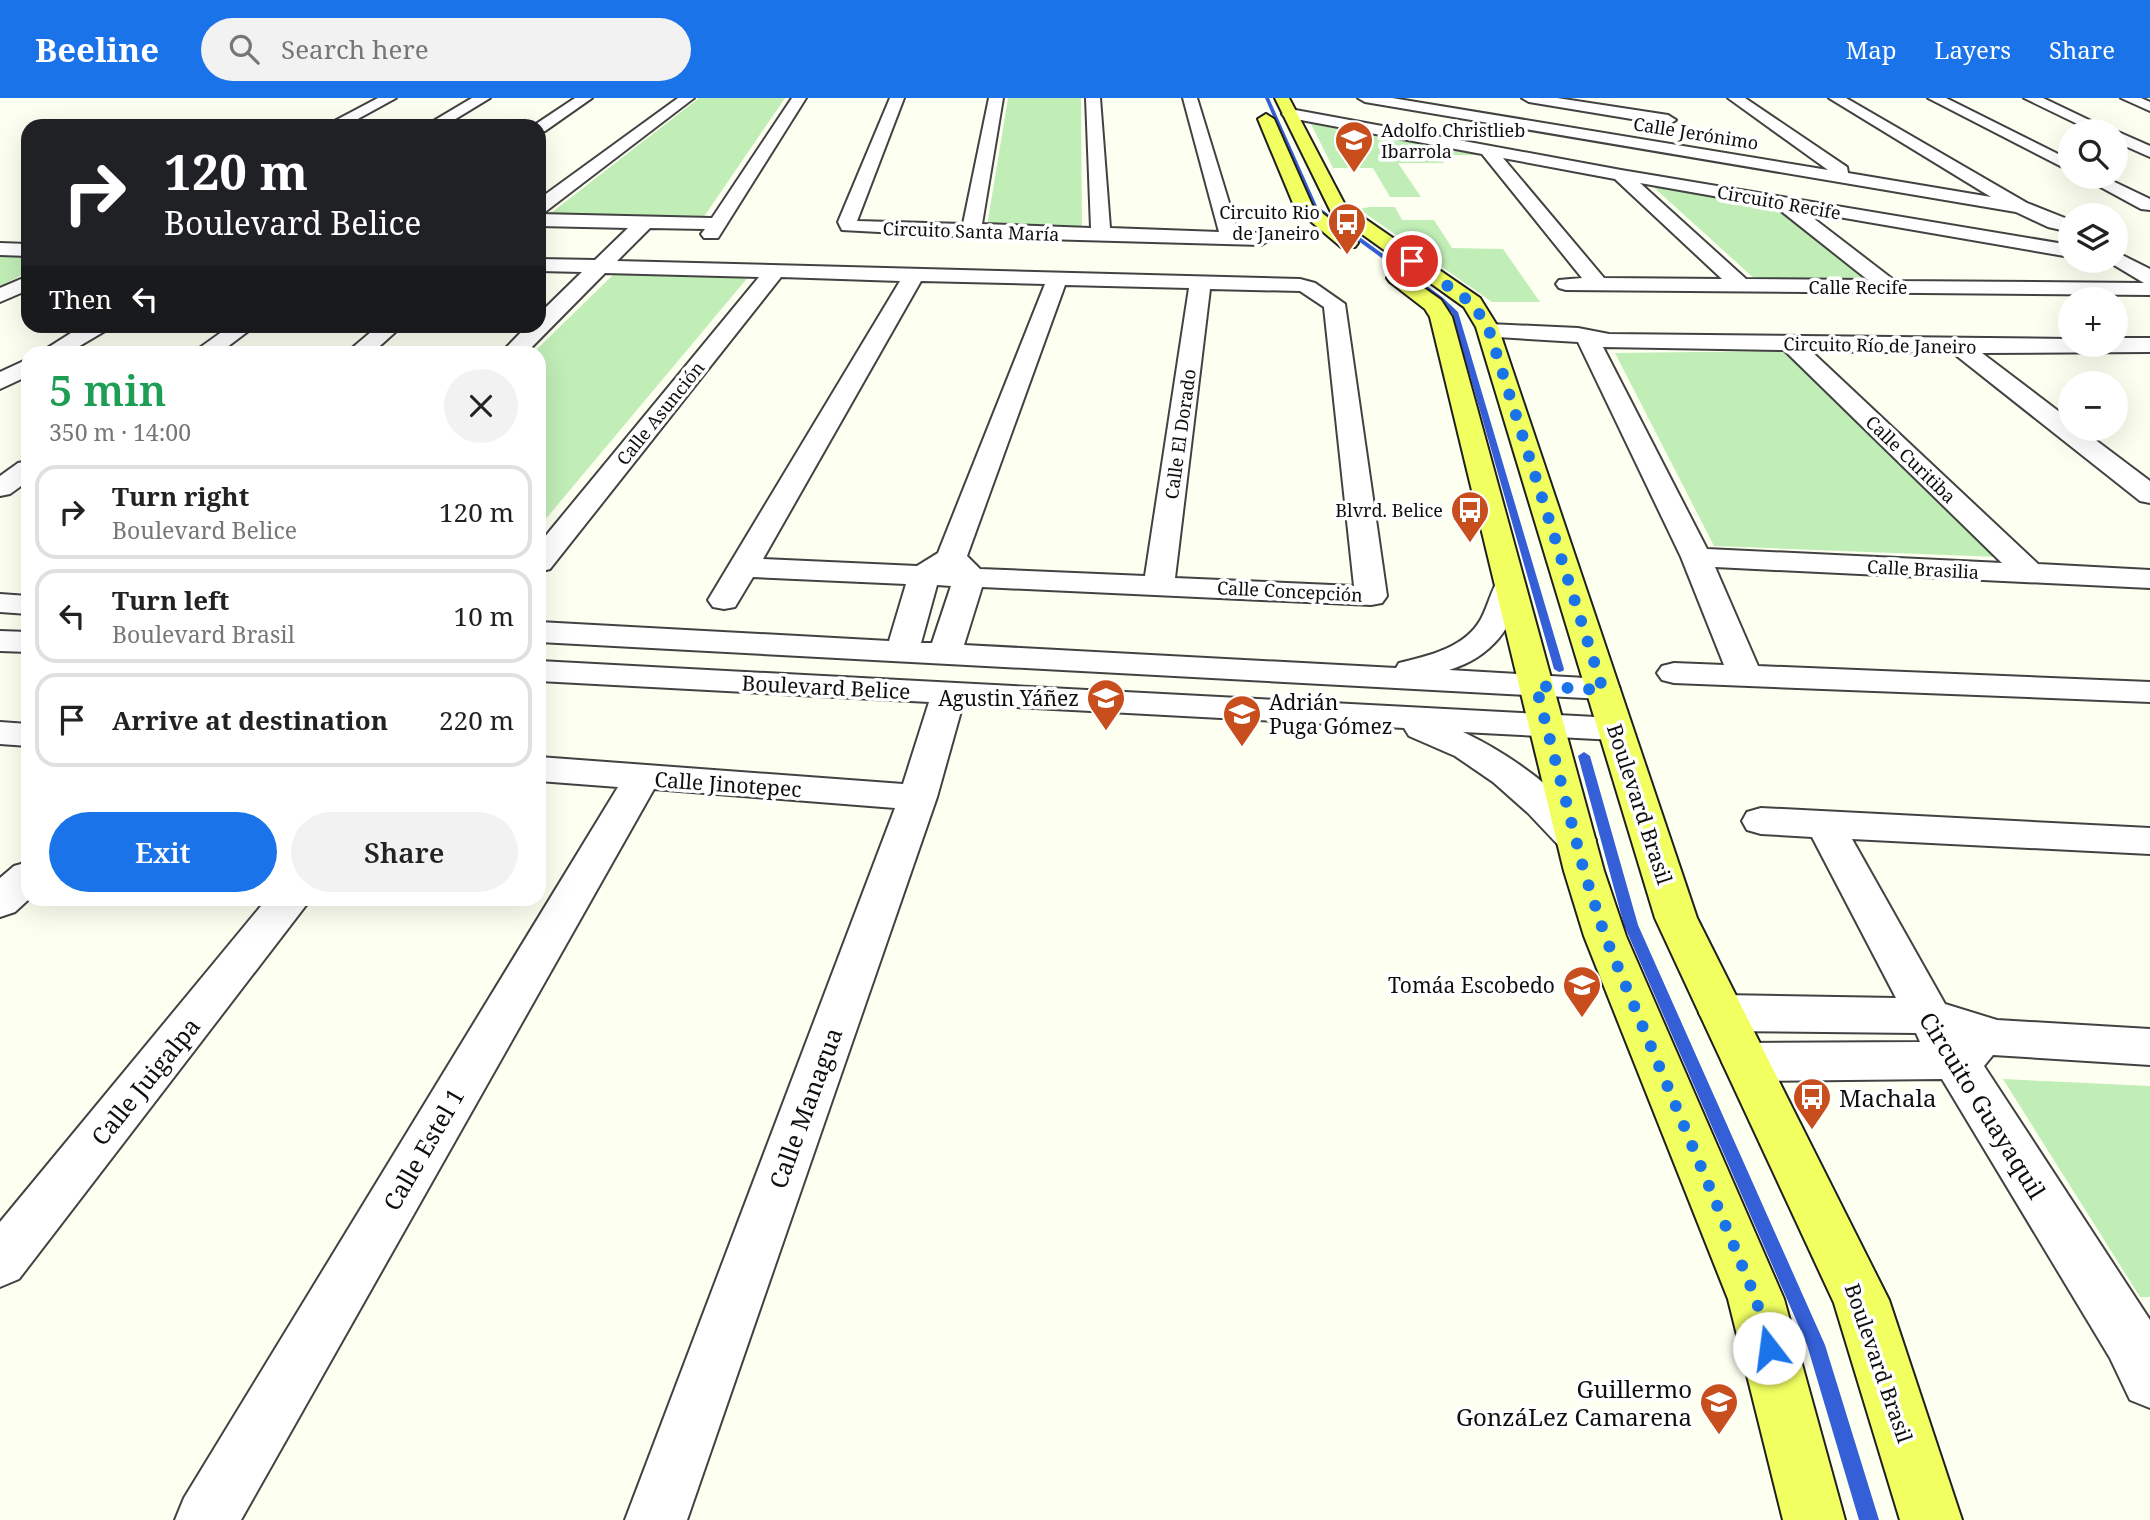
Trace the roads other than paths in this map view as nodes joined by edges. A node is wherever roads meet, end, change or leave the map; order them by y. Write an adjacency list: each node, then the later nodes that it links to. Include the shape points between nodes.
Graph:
1 (389, 98): 20 (street)
2 (482, 98): 21 (street)
3 (585, 98): 23 (street)
4 (687, 98): 34 (street)
5 (799, 98): 40 (street, via 714,229)
6 (897, 98): 41 (street, Circuito Santa María, via 849,226)
7 (996, 98): 41 (street)
8 (1093, 98): 43 (street)
9 (1189, 98): 44 (street)
10 (1529, 98): 24 (street)
11 (1640, 98): 24 (street)
12 (1735, 98): 31 (street)
13 (1836, 98): 37 (street)
14 (1935, 98): 29 (street)
15 (2031, 98): 22 (street)
16 (2127, 98): 19 (street)
17 (1363, 100): 28 (street, Calle Jerónimo)
18 (1286, 102): 26 (street, Circuito Recife); 70 (main road, Boulevard Brasil, via 1338,208 1472,303); 94 (main road, via 1304,208 1422,296 1441,317)
19 (2150, 107)
20 (347, 119)
21 (445, 119)
22 (2077, 119)
23 (546, 123)
24 (1677, 127): 28 (street)
25 (2128, 142): 27 (street)
26 (1488, 151): 30 (street, Circuito Recife); 58 (street)
27 (2150, 152)
28 (1714, 155): 31 (street, Calle Jerónimo)
29 (2058, 160)
30 (1621, 175): 33 (street, Circuito Recife); 60 (street)
31 (1852, 178): 37 (street, Calle Jerónimo)
32 (2116, 189): 35 (street)
33 (1779, 201): 42 (street, Circuito Recife); 61 (street)
34 (546, 203)
35 (2149, 205): 36 (street)
36 (2128, 206)
37 (2021, 207): 39 (street)
38 (546, 220): 40 (street)
39 (2058, 223)
40 (643, 224): 51 (street)
41 (971, 231): 43 (street, Circuito Santa María)
42 (1953, 232): 47 (street, Circuito Recife); 62 (street)
43 (1101, 234): 44 (street, Circuito Santa María)
44 (1230, 238): 45 (street, Circuito Santa María)
45 (1261, 239)
46 (0, 249): 48 (street)
47 (2058, 249)
48 (21, 250)
49 (546, 265): 51 (street, Calle Concepción)
50 (2128, 265): 54 (street)
51 (600, 267): 52 (street, Calle Concepción); 65 (street)
52 (775, 271): 53 (street, Calle Concepción); 86 (street, Calle Asunción)
53 (914, 275): 55 (street, Calle Concepción); 88 (street)
54 (2150, 278)
55 (1057, 279): 56 (street, Calle Concepción); 89 (street, Calle Managua)
56 (1200, 282): 93 (street, Calle El Dorado); 93 (street, Calle Concepción, via 1300,285 1334,304 1371,596)
57 (1566, 284): 58 (street, Calle Recife)
58 (1599, 285): 60 (street, Calle Recife)
59 (21, 286): 64 (street)
60 (1741, 286): 61 (street, Calle Recife)
61 (1890, 287): 62 (street, Calle Recife)
62 (2038, 288): 63 (street, Calle Recife)
63 (2150, 289)
64 (0, 296)
65 (546, 320)
66 (85, 333): 73 (street)
67 (234, 333): 74 (street)
68 (382, 333): 75 (street)
69 (532, 333): 76 (street)
70 (1490, 336): 71 (street, Circuito Río de Janeiro); 108 (main road, Boulevard Brasil)
71 (1596, 341): 72 (street, Circuito Río de Janeiro); 87 (street)
72 (1791, 344): 77 (street, Circuito Río de Janeiro); 91 (street, Calle Curitiba)
73 (63, 346)
74 (214, 346)
75 (366, 346)
76 (519, 346)
77 (1959, 346): 78 (street, Circuito Río de Janeiro); 85 (street)
78 (2058, 346)
79 (2128, 351): 80 (street)
80 (2145, 356)
81 (21, 370): 82 (street)
82 (0, 382)
83 (21, 474): 84 (street)
84 (0, 488)
85 (2150, 495)
86 (546, 552)
87 (1696, 557): 91 (street, Calle Brasilia); 106 (street)
88 (742, 567): 90 (street, Calle Concepción); 95 (street)
89 (960, 567): 90 (street, Calle Concepción); 93 (street, Calle Concepción); 104 (street, Calle Managua)
90 (924, 575): 101 (street)
91 (2032, 575): 92 (street, Calle Brasilia)
92 (2150, 579)
93 (1159, 585)
94 (1510, 585): 105 (street, via 1503,612 1468,652 1437,664); 107 (main road)
95 (724, 600)
96 (0, 603): 97 (street)
97 (21, 604)
98 (546, 632): 101 (street, Boulevard Belice)
99 (0, 641): 100 (street)
100 (21, 642)
101 (902, 652): 104 (street, Boulevard Belice)
102 (546, 671): 104 (street, Boulevard Belice)
103 (1674, 673): 106 (street)
104 (947, 674): 105 (street, Boulevard Belice); 110 (street, Boulevard Belice); 117 (street, Calle Managua)
105 (1356, 676): 107 (street, Boulevard Belice)
106 (1745, 676): 109 (street)
107 (1536, 686): 108 (street, Boulevard Belice); 111 (main road)
108 (1603, 690): 112 (main road, Boulevard Brasil)
109 (2150, 692)
110 (1369, 715): 111 (street, Boulevard Belice); 120 (street, via 1456,740 1492,761 1521,782)
111 (1546, 725): 112 (street, Boulevard Belice); 120 (main road)
112 (1615, 729): 125 (main road, Boulevard Brasil, via 1676,918)
113 (0, 733): 114 (street)
114 (21, 734)
115 (546, 770): 116 (street, Calle Jinotepec)
116 (641, 779): 117 (street, Calle Jinotepec); 133 (street, Calle Estel 1)
117 (918, 797): 134 (street, Calle Managua)
118 (1761, 821): 119 (street)
119 (1825, 824): 121 (street); 126 (street, Circuito Guayaquil, via 1870,916)
120 (1576, 840): 135 (main road, via 1605,936 1756,1299)
121 (2150, 841)
122 (21, 882): 123 (street)
123 (0, 902)
124 (284, 906): 131 (street, Calle Juigalpa)
125 (1722, 1013): 126 (street); 130 (main road, Boulevard Brasil)
126 (1928, 1016): 127 (street); 129 (street, Circuito Guayaquil)
127 (1997, 1038): 128 (street); 129 (street)
128 (2150, 1048)
129 (1955, 1060): 130 (street); 132 (street, Circuito Guayaquil)
130 (1746, 1062): 136 (main road, Boulevard Brasil, via 1861,1300)
131 (0, 1262)
132 (2143, 1353)
133 (206, 1520)
134 (656, 1520)
135 (1814, 1520)
136 (1931, 1520)

